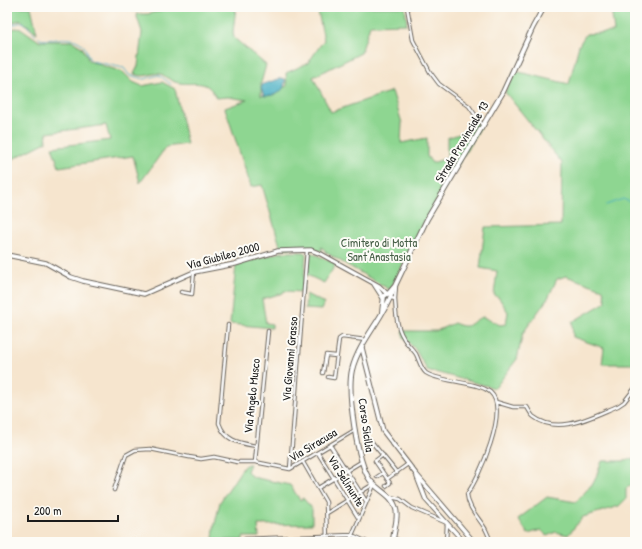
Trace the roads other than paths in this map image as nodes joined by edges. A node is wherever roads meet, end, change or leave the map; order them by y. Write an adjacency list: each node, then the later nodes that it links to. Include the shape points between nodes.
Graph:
1 (407, 7): 3 (street, via 412,40 430,72 439,84 470,106)
2 (544, 7): 3 (main road, Strada Provinciale 13)
3 (484, 126): 7 (main road, Strada Provinciale 13, via 427,219)
4 (307, 250): 6 (street, Via Giubileo 2000, via 278,251 235,264); 8 (street, Via Giubileo 2000, via 321,254); 32 (street, Via Giovanni Grasso)
5 (7, 255): 6 (street, Via Giubileo 2000, via 46,263 68,276 83,281 144,294)
6 (194, 272): 9 (street, via 192,294)
7 (398, 280): 10 (street); 10 (main road, Strada Provinciale 13)
8 (373, 284): 10 (street, Via Giubileo 2000, via 379,286); 11 (street)
9 (181, 292)
10 (390, 297): 11 (main road); 12 (main road); 21 (street, via 400,333 414,350 425,372 486,390 492,394)
11 (384, 299): 12 (main road)
12 (382, 312): 15 (main road)
13 (228, 326): 25 (street, via 219,423 224,434 234,442)
14 (268, 331): 25 (street, Via Angelo Musco)
15 (367, 340): 16 (main road); 17 (street, via 339,339)
16 (362, 348): 22 (main road, Corso Sicilia, via 351,376); 31 (street, via 382,427)
17 (336, 356): 18 (street, via 326,355); 19 (street, via 334,378)
18 (324, 373)
19 (328, 377)
20 (635, 388): 21 (street, via 618,406 565,425 554,425 536,418 527,407 513,407)
21 (496, 402): 69 (street, via 494,431 475,484 467,494 473,510 486,529)
22 (355, 430): 24 (street, Via Siracusa); 30 (main road, Corso Sicilia)
23 (371, 441): 27 (street)
24 (330, 445): 26 (street, Via Siracusa); 33 (street)
25 (256, 446): 28 (street, Via Angelo Musco)
26 (318, 453): 29 (street, Via Siracusa); 38 (street, Via Selinunte)
27 (383, 455): 34 (street, via 375,461); 35 (street)
28 (255, 462): 32 (street, Via Siracusa); 45 (street, Via Siracusa, via 237,462 214,457 188,458 156,450 135,450 126,455)
29 (302, 462): 32 (street, Via Siracusa); 43 (street)
30 (361, 462): 33 (street); 40 (main road, Corso Sicilia)
31 (408, 464): 35 (street); 36 (street)
32 (290, 469)
33 (346, 471): 38 (street); 46 (street)
34 (383, 473): 37 (street); 39 (street)
35 (397, 473): 39 (street)
36 (416, 474): 41 (street); 44 (street)
37 (377, 476)
38 (334, 479): 43 (street); 48 (street, Via Selinunte)
39 (387, 479): 42 (street, via 390,483)
40 (374, 484): 46 (street); 47 (main road, Corso Sicilia); 49 (street)
41 (424, 484): 44 (street); 59 (street)
42 (386, 486)
43 (318, 488): 50 (street, via 326,502)
44 (420, 488): 52 (street, via 426,500)
45 (114, 490)
46 (360, 492): 48 (street); 49 (street)
47 (389, 497): 52 (street, via 400,499 417,510); 58 (main road, Corso Sicilia, via 397,513)
48 (347, 501): 50 (street); 51 (street, Via Selinunte)
49 (366, 501): 51 (street)
50 (327, 513): 54 (street)
51 (359, 519): 53 (street)
52 (447, 523): 67 (street); 68 (street)
53 (352, 535): 54 (street); 64 (street); 65 (street)
54 (327, 536): 55 (street); 63 (street)
55 (307, 537): 56 (street); 62 (street)
56 (288, 538): 57 (street); 61 (street)
57 (266, 540): 60 (street, via 245,539)
58 (393, 541): 66 (street)
59 (472, 541)
60 (245, 542)
61 (288, 542)
62 (307, 542)
63 (327, 542)
64 (349, 542)
65 (367, 542)
66 (408, 542)
67 (446, 542)
68 (464, 542)
69 (490, 542)

